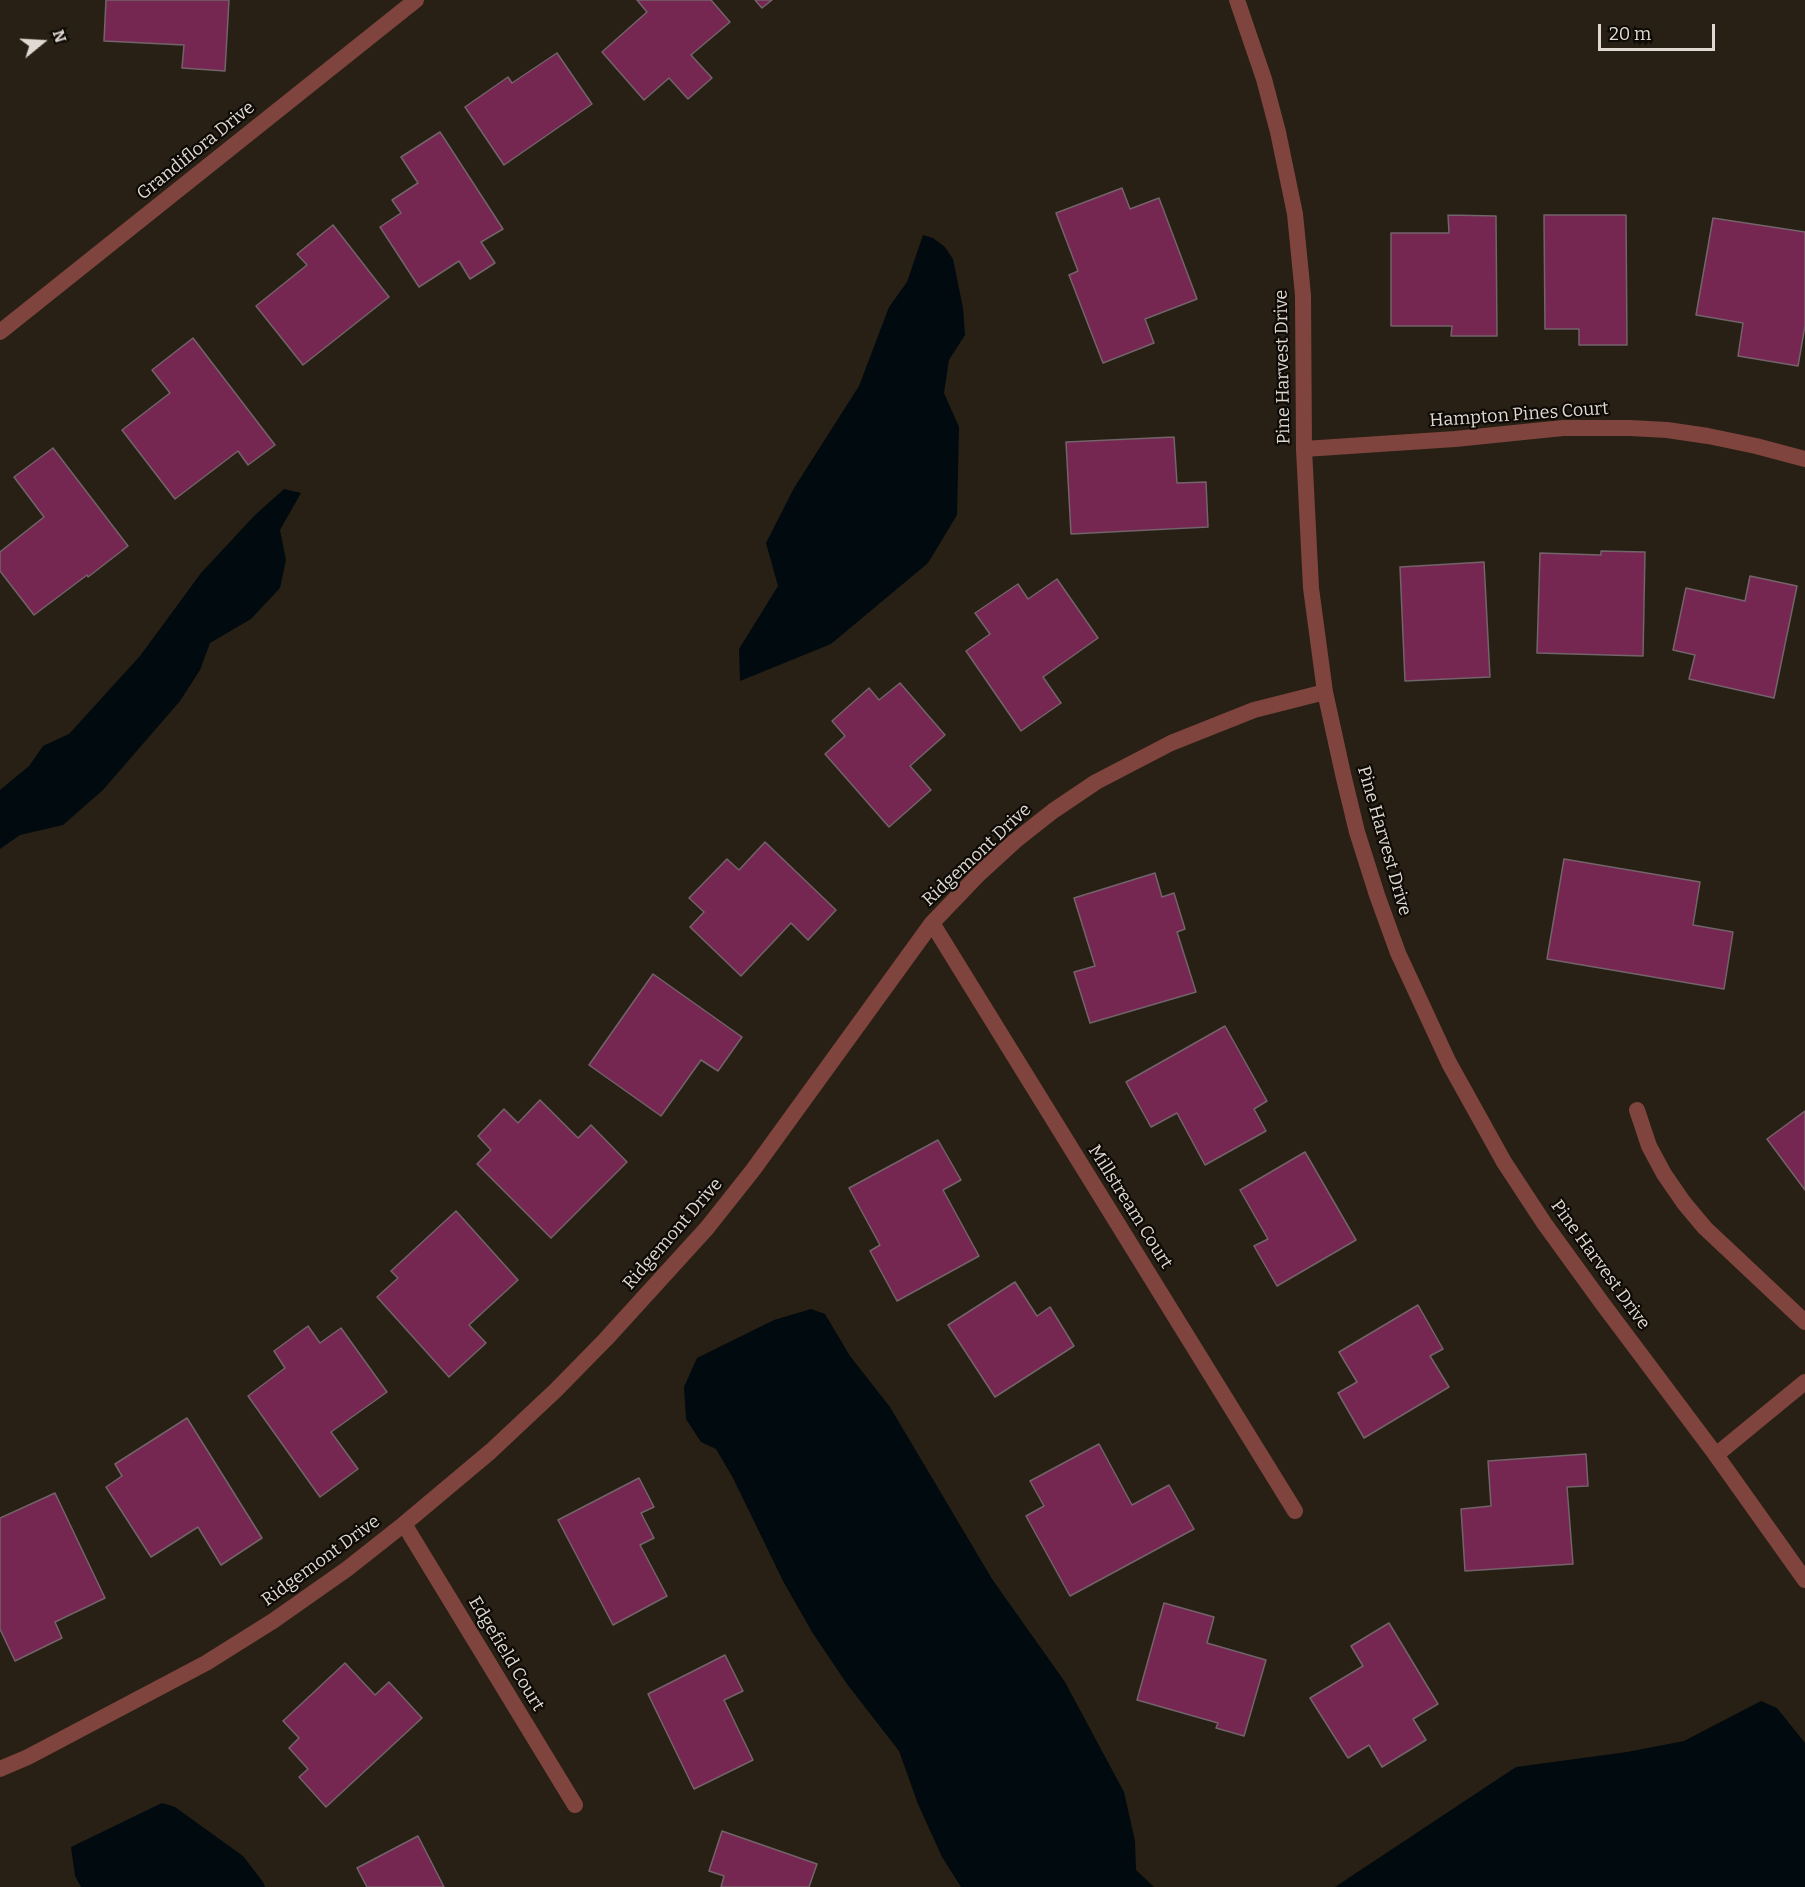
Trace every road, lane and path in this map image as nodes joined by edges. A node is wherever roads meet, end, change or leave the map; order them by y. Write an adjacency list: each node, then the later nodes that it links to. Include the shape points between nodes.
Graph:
1 (416, 0): 3 (street, Grandiflora Drive)
2 (1237, 0): 4 (street, Pine Harvest Drive, via 1264,79 1295,214 1302,295)
3 (0, 332)
4 (1304, 449): 5 (street, Hampton Pines Court, via 1563,428 1619,428 1708,436); 6 (street, Pine Harvest Drive, via 1311,588)
5 (1805, 459)
6 (1325, 692): 7 (street, Ridgemont Drive, via 1212,725 1096,782 1015,841); 11 (street, Pine Harvest Drive, via 1357,832 1377,895 1398,952 1449,1063 1504,1162 1544,1223)
7 (932, 923): 12 (street, Millstream Court); 13 (street, Ridgemont Drive, via 707,1228 556,1390)
8 (1637, 1110): 9 (street, via 1649,1146 1684,1203)
9 (1805, 1322)
10 (1805, 1382): 11 (street)
11 (1716, 1455): 14 (street, Pine Harvest Drive)
12 (1295, 1511)
13 (404, 1524): 15 (street, Ridgemont Drive, via 273,1621 206,1663); 16 (street, Edgefield Court)
14 (1805, 1580)
15 (0, 1769)
16 (575, 1805)

